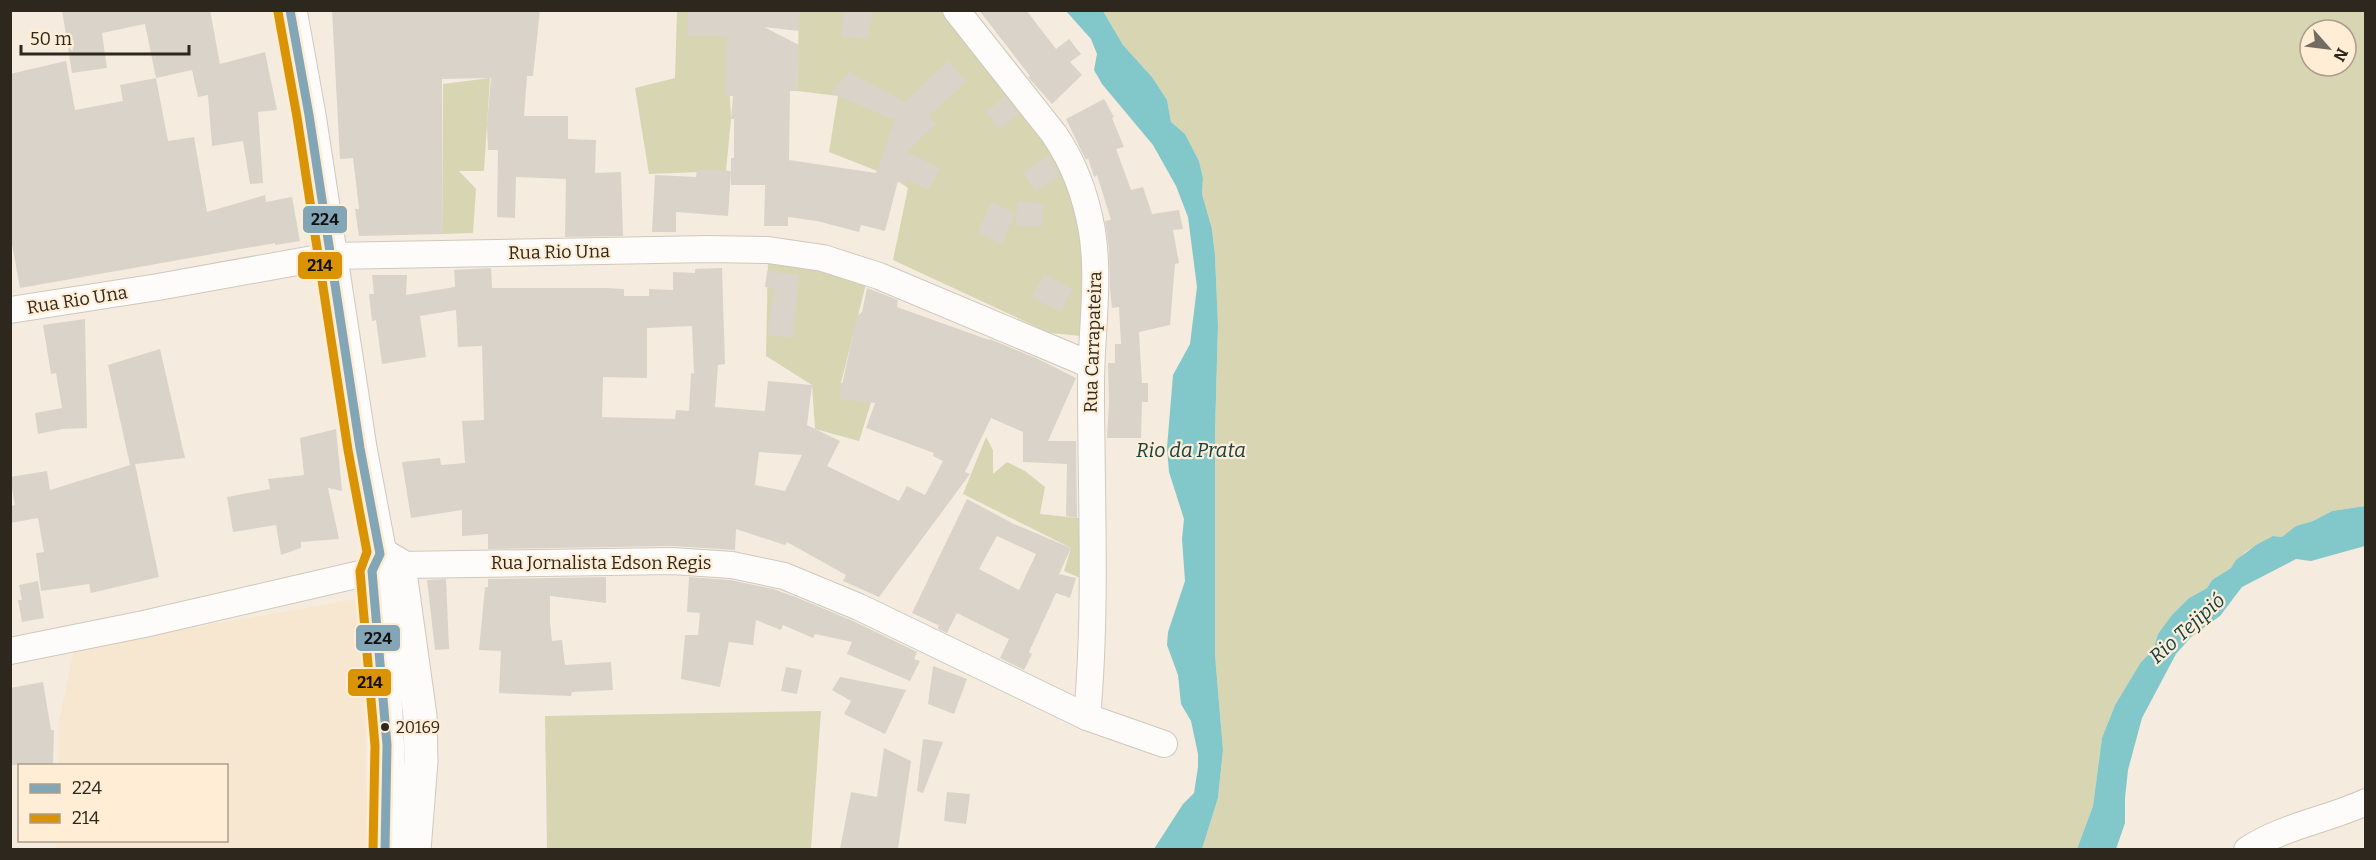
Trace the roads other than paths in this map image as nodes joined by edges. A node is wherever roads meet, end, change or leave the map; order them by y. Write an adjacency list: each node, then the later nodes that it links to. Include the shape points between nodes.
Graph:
1 (290, 10): 3 (main road)
2 (956, 10): 5 (street, Rua Carrapateira, via 1054,134 1074,169 1092,230 1095,262)
3 (330, 256): 4 (street, Rua Rio Una); 5 (street, Rua Rio Una, via 779,251 823,258 879,276); 6 (main road, via 360,448)
4 (10, 310)
5 (1091, 365): 8 (street, Rua Carrapateira, via 1092,659)
6 (384, 563): 7 (street, Rua Jornalista Edson Regis, via 144,624); 8 (street, Rua Jornalista Edson Regis, via 672,561 760,570 859,607); 11 (main road, via 388,753); 12 (main road, via 420,716 421,761)
7 (10, 651)
8 (1087, 717): 9 (street, Rua Jornalista Edson Regis)
9 (1164, 744)
10 (2366, 802): 13 (street, via 2259,841)
11 (385, 849)
12 (414, 849)
13 (2247, 849)

